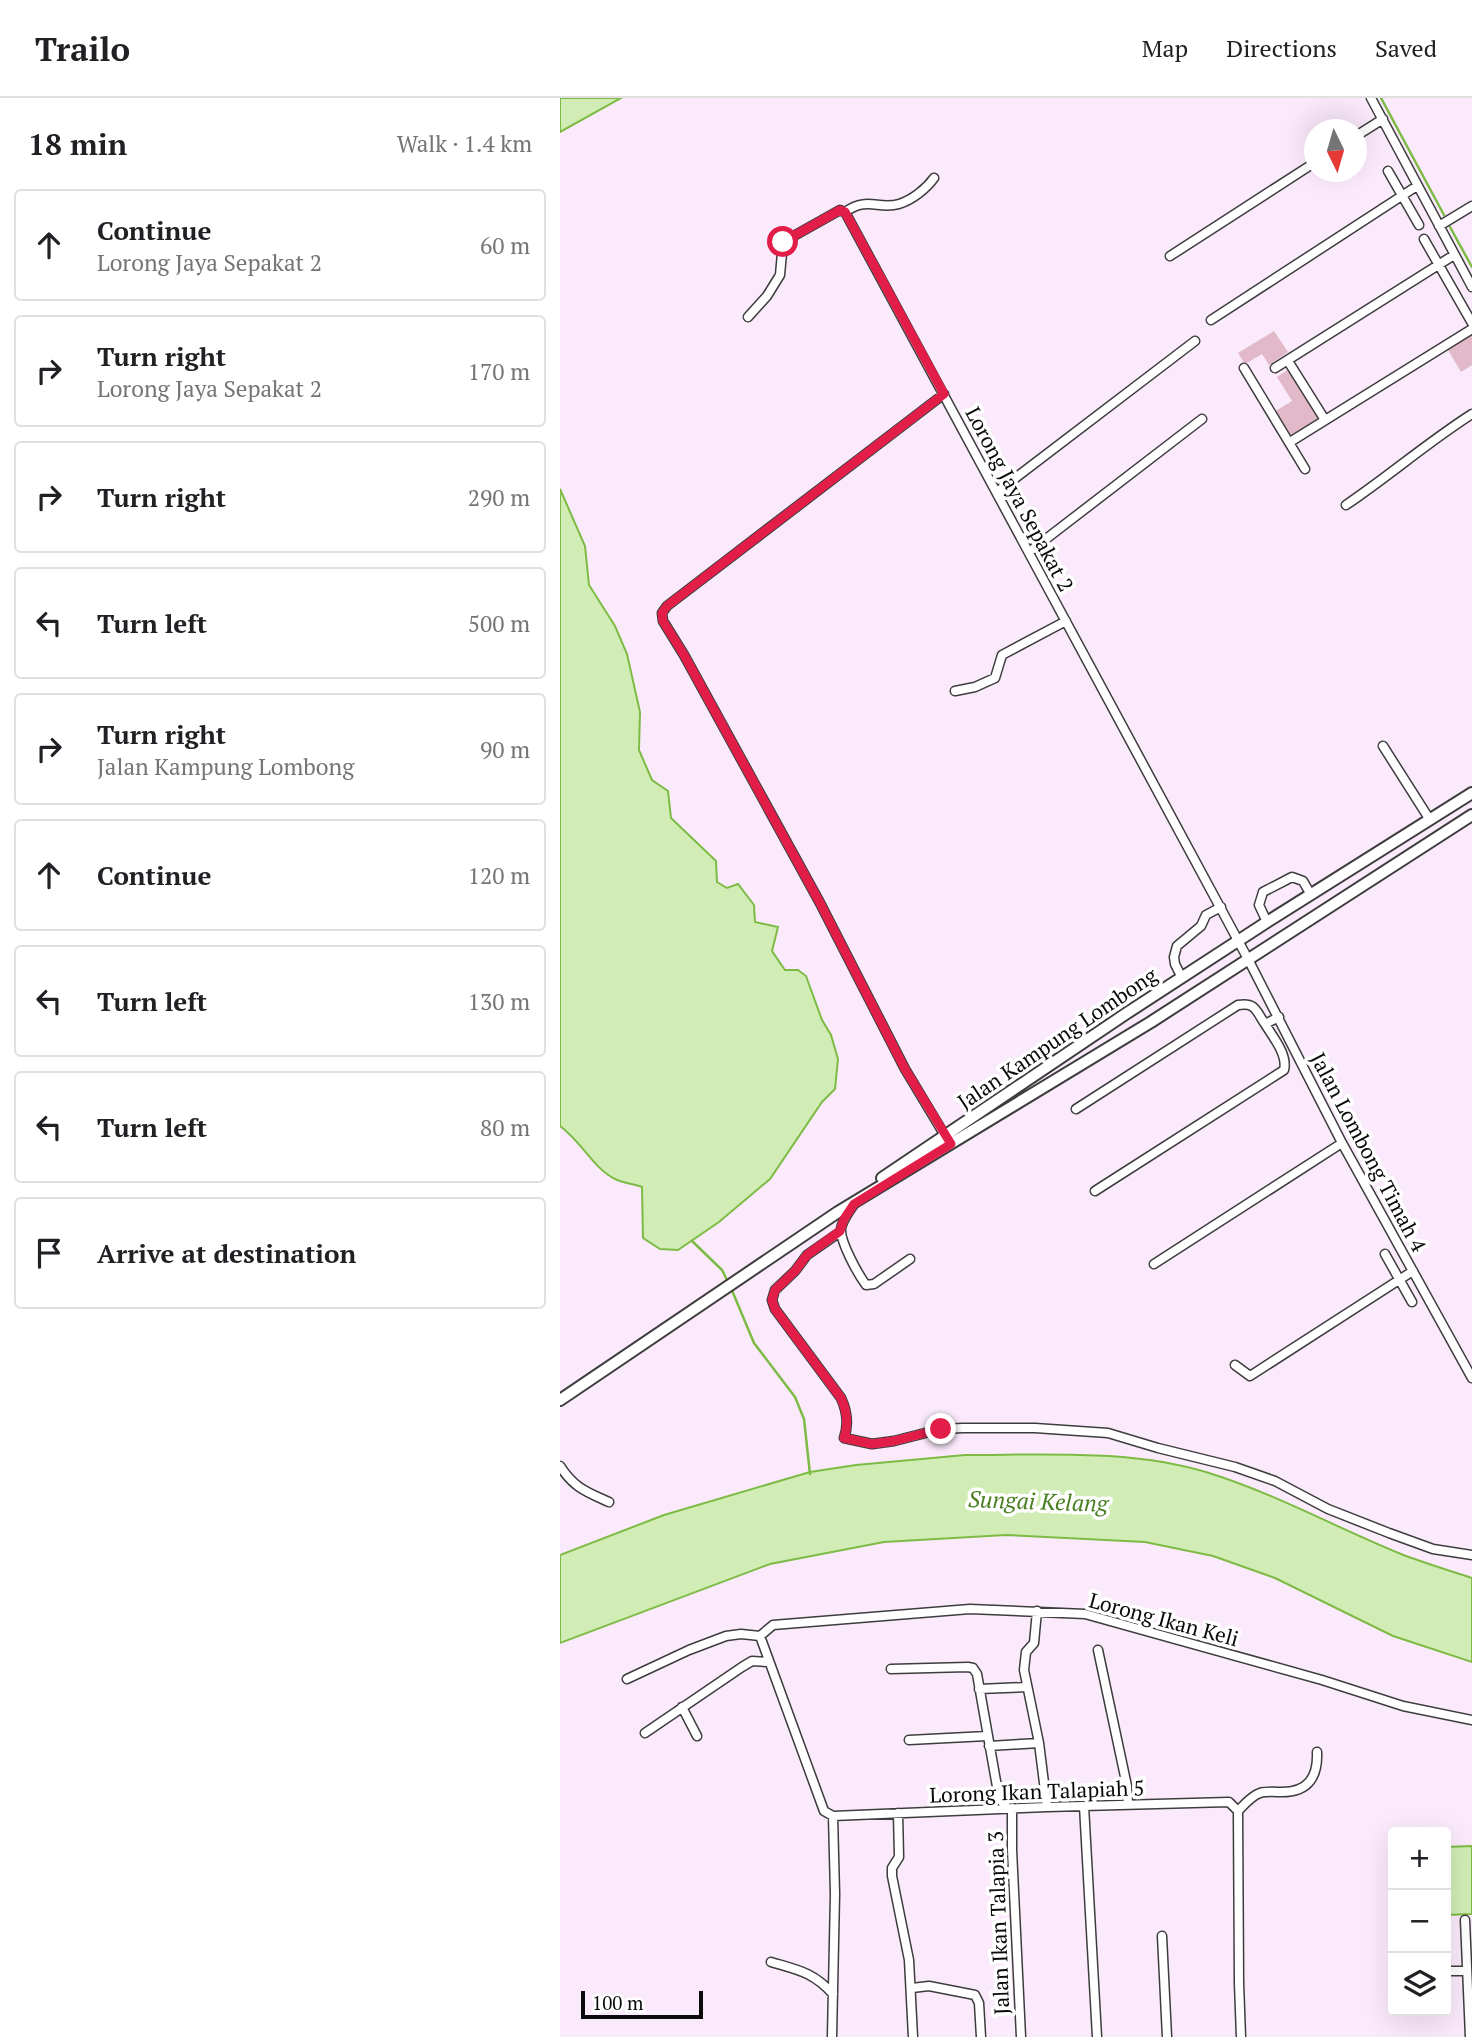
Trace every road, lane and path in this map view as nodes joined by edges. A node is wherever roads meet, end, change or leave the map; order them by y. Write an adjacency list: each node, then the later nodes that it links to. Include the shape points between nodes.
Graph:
1 (1371, 98): 2 (street)
2 (1383, 119): 3 (street); 7 (street)
3 (1367, 129)
4 (1304, 169): 15 (street)
5 (1388, 171): 8 (street)
6 (934, 178): 10 (street, via 925,190 899,204 867,203)
7 (1417, 186): 8 (street); 12 (street)
8 (1402, 196): 11 (street); 19 (street)
9 (1472, 206): 12 (street)
10 (845, 212): 18 (street, via 840,210 783,242 780,275); 26 (street, Lorong Jaya Sepakat 2)
11 (1419, 225)
12 (1439, 226): 14 (street)
13 (1424, 239): 16 (street)
14 (1454, 255): 16 (street); 17 (street)
15 (1170, 256)
16 (1439, 264): 20 (street); 23 (street)
17 (1471, 283)
18 (748, 317)
19 (1212, 320)
20 (1472, 323)
21 (1472, 329): 29 (street)
22 (1195, 341): 32 (street)
23 (1288, 360): 25 (street); 29 (street)
24 (1244, 368): 30 (street)
25 (1275, 368)
26 (944, 394): 32 (street, Lorong Jaya Sepakat 2); 50 (street, via 662,613 905,1069)
27 (1472, 414): 33 (street)
28 (1202, 419): 34 (street)
29 (1325, 420): 30 (street)
30 (1290, 442): 31 (street)
31 (1305, 469)
32 (997, 492): 34 (street, Lorong Jaya Sepakat 2)
33 (1346, 505)
34 (1029, 552): 35 (street, Lorong Jaya Sepakat 2)
35 (1066, 621): 36 (street, via 1003,655 995,678); 42 (street, Lorong Jaya Sepakat 2)
36 (955, 691)
37 (1383, 746): 40 (street)
38 (1472, 793): 40 (street, Jalan Kampung Lombong)
39 (1472, 815): 45 (street, Jalan Kampung Lombong)
40 (1430, 820): 41 (street, Jalan Kampung Lombong)
41 (1311, 895): 43 (street, Jalan Kampung Lombong); 43 (street, via 1303,881 1292,877 1262,892 1259,905)
42 (1221, 907): 44 (street, Lorong Jaya Sepakat 2); 46 (street, via 1206,915 1202,926 1177,946 1175,964)
43 (1267, 922): 44 (street, Jalan Kampung Lombong)
44 (1239, 941): 45 (street, Jalan Lombong Timah 4); 46 (street, Jalan Kampung Lombong)
45 (1248, 959): 47 (street, Jalan Lombong Timah 4); 50 (street, Jalan Kampung Lombong, via 1139,1030)
46 (1182, 978): 50 (street, Jalan Kampung Lombong)
47 (1279, 1017): 48 (street); 51 (street, Jalan Lombong Timah 4)
48 (1265, 1024): 49 (street, via 1252,1005 1238,1005); 52 (street, via 1284,1056 1284,1070)
49 (1076, 1108)
50 (948, 1140): 53 (street, Jalan Kampung Lombong); 54 (street, Jalan Kampung Lombong, via 860,1193)
51 (1342, 1143): 58 (street); 59 (street, Jalan Lombong Timah 4)
52 (1096, 1191)
53 (854, 1204): 54 (street, Jalan Kampung Lombong); 55 (street)
54 (838, 1212): 64 (street)
55 (840, 1231): 57 (street, via 866,1285); 67 (street, via 807,1255 775,1290 772,1300 841,1398 847,1411 844,1438 872,1444 963,1428 1108,1433 1235,1466 1389,1533 1433,1549)
56 (1385, 1254): 60 (street)
57 (909, 1259)
58 (1154, 1264)
59 (1413, 1271): 60 (street); 63 (street, Jalan Lombong Timah 4)
60 (1399, 1280): 61 (street); 62 (street, via 1250,1376)
61 (1412, 1302)
62 (1235, 1365)
63 (1472, 1378)
64 (560, 1400)
65 (560, 1466): 66 (street, via 578,1488)
66 (609, 1502)
67 (1472, 1555)
68 (1037, 1611): 69 (street, Lorong Ikan Keli, via 970,1609 773,1625); 74 (street, via 1034,1643 1027,1651 1024,1670); 77 (street, Lorong Ikan Keli, via 1085,1614 1403,1706)
69 (760, 1636): 71 (street); 73 (street, via 726,1636)
70 (1098, 1650): 84 (street)
71 (768, 1662): 76 (street, via 751,1661); 90 (street, via 824,1811)
72 (891, 1669): 75 (street, via 973,1668)
73 (626, 1679)
74 (1027, 1687): 75 (street); 82 (street)
75 (979, 1689): 81 (street)
76 (682, 1707): 78 (street); 79 (street)
77 (1472, 1720)
78 (645, 1733)
79 (697, 1736)
80 (909, 1740): 81 (street)
81 (988, 1741): 82 (street); 87 (street, via 999,1798)
82 (1039, 1743): 86 (street)
83 (1317, 1752): 88 (street, via 1315,1776 1299,1790 1260,1793)
84 (1128, 1804): 85 (street, Lorong Ikan Talapiah 5); 88 (street, Lorong Ikan Talapiah 5, via 1229,1802)
85 (1084, 1805): 86 (street, Lorong Ikan Talapiah 5); 102 (street)
86 (1047, 1807): 87 (street, Lorong Ikan Talapiah 5)
87 (1009, 1808): 89 (street, Lorong Ikan Talapiah 5); 101 (street, Jalan Ikan Talapia 3)
88 (1238, 1811): 104 (street)
89 (898, 1813): 90 (street, Lorong Ikan Talapiah 5); 96 (street, via 899,1857 892,1875)
90 (833, 1816): 97 (street)
91 (1465, 1920): 94 (street)
92 (1162, 1936): 103 (street)
93 (771, 1962): 97 (street, via 821,1981)
94 (1467, 1970): 95 (street); 105 (street)
95 (1451, 1971)
96 (912, 1988): 99 (street); 100 (street, via 929,1986 975,1995)
97 (833, 1994): 98 (street)
98 (832, 2037)
99 (913, 2037)
100 (981, 2037)
101 (1021, 2037)
102 (1097, 2037)
103 (1167, 2037)
104 (1241, 2037)
105 (1471, 2037)

